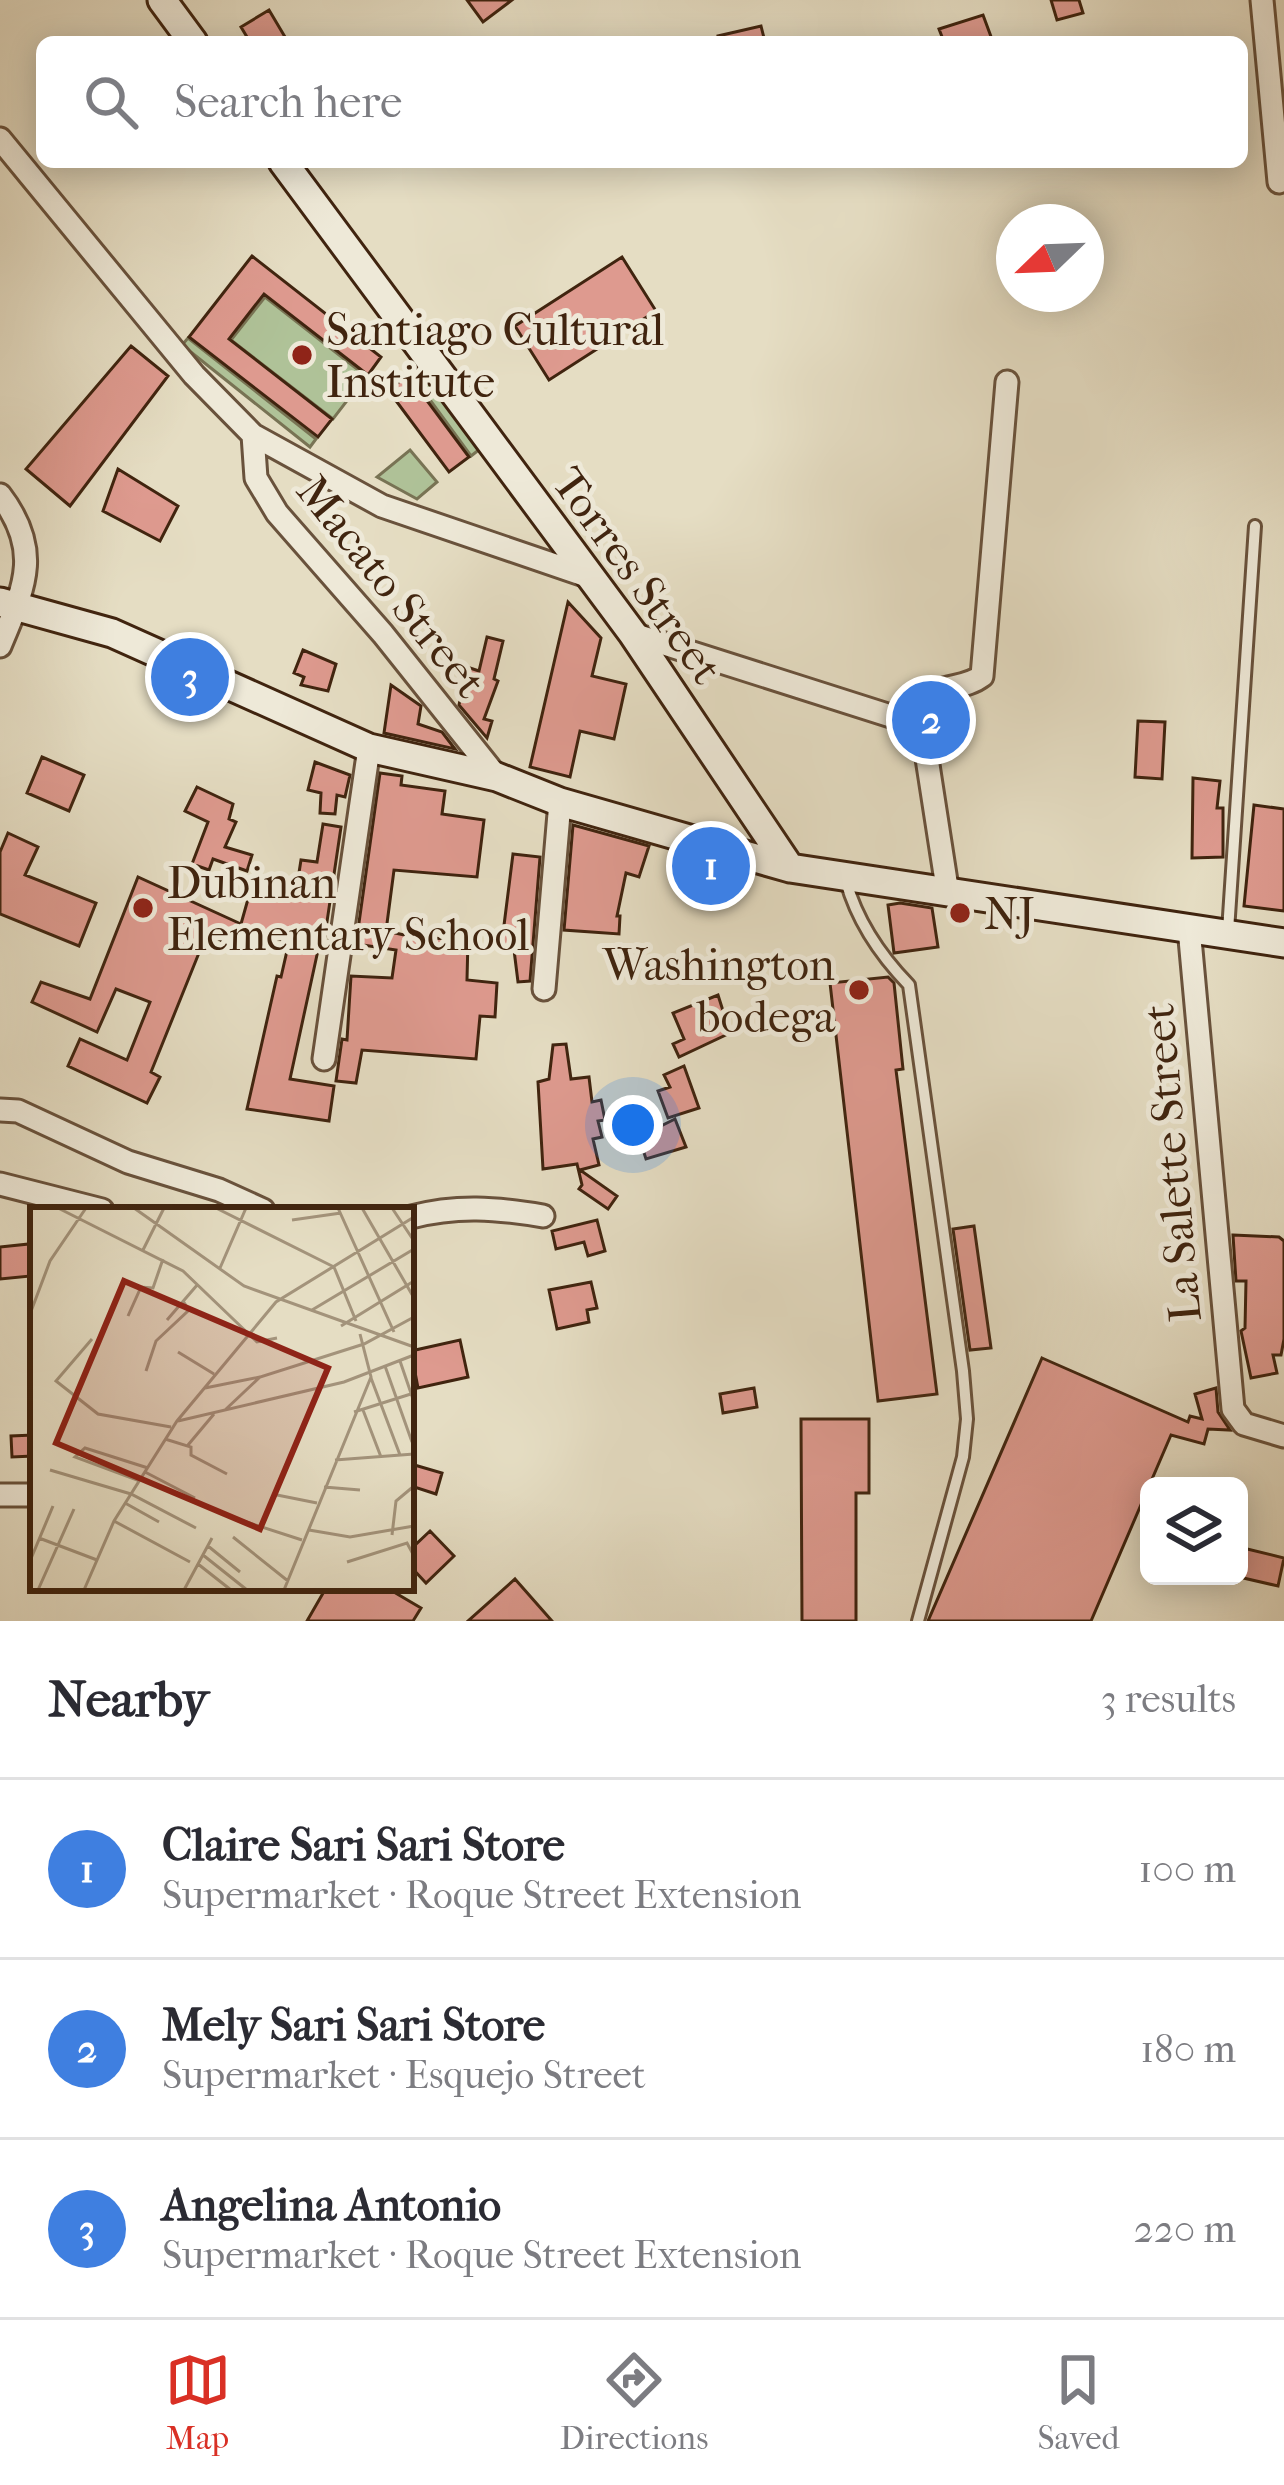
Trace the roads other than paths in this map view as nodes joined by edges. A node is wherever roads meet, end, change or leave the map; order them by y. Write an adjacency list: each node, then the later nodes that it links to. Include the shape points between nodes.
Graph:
1 (162, 0): 3 (street)
2 (1262, 0): 6 (street)
3 (189, 36)
4 (0, 139): 8 (street, via 194,375)
5 (287, 168): 11 (street, Torres Street)
6 (1279, 182)
7 (1007, 382): 15 (street, via 985,664 976,681 926,696)
8 (254, 434): 11 (street, via 382,506); 17 (street, Macato Street, via 256,478 277,513)
9 (0, 495): 12 (street, via 29,557)
10 (1255, 526): 23 (lane)
11 (590, 577): 13 (street, Torres Street)
12 (8, 603): 14 (street); 16 (street, via 112,633)
13 (633, 634): 15 (street); 19 (street, Torres Street)
14 (0, 646)
15 (922, 726): 21 (street)
16 (369, 748): 17 (street); 26 (street)
17 (496, 777): 18 (street)
18 (560, 802): 19 (street); 25 (street)
19 (790, 868): 20 (street)
20 (844, 878): 21 (street); 34 (lane, via 880,953 909,985 963,1371 963,1457)
21 (948, 894): 22 (street)
22 (1189, 928): 23 (street); 33 (street, La Salette Street, via 1233,1409 1244,1424)
23 (1228, 934): 24 (street)
24 (1284, 943)
25 (544, 989)
26 (324, 1059)
27 (0, 1110): 30 (street)
28 (0, 1184): 29 (street)
29 (90, 1207)
30 (256, 1207)
31 (414, 1216): 32 (street, via 450,1208)
32 (543, 1216)
33 (1284, 1436)
34 (918, 1621)

